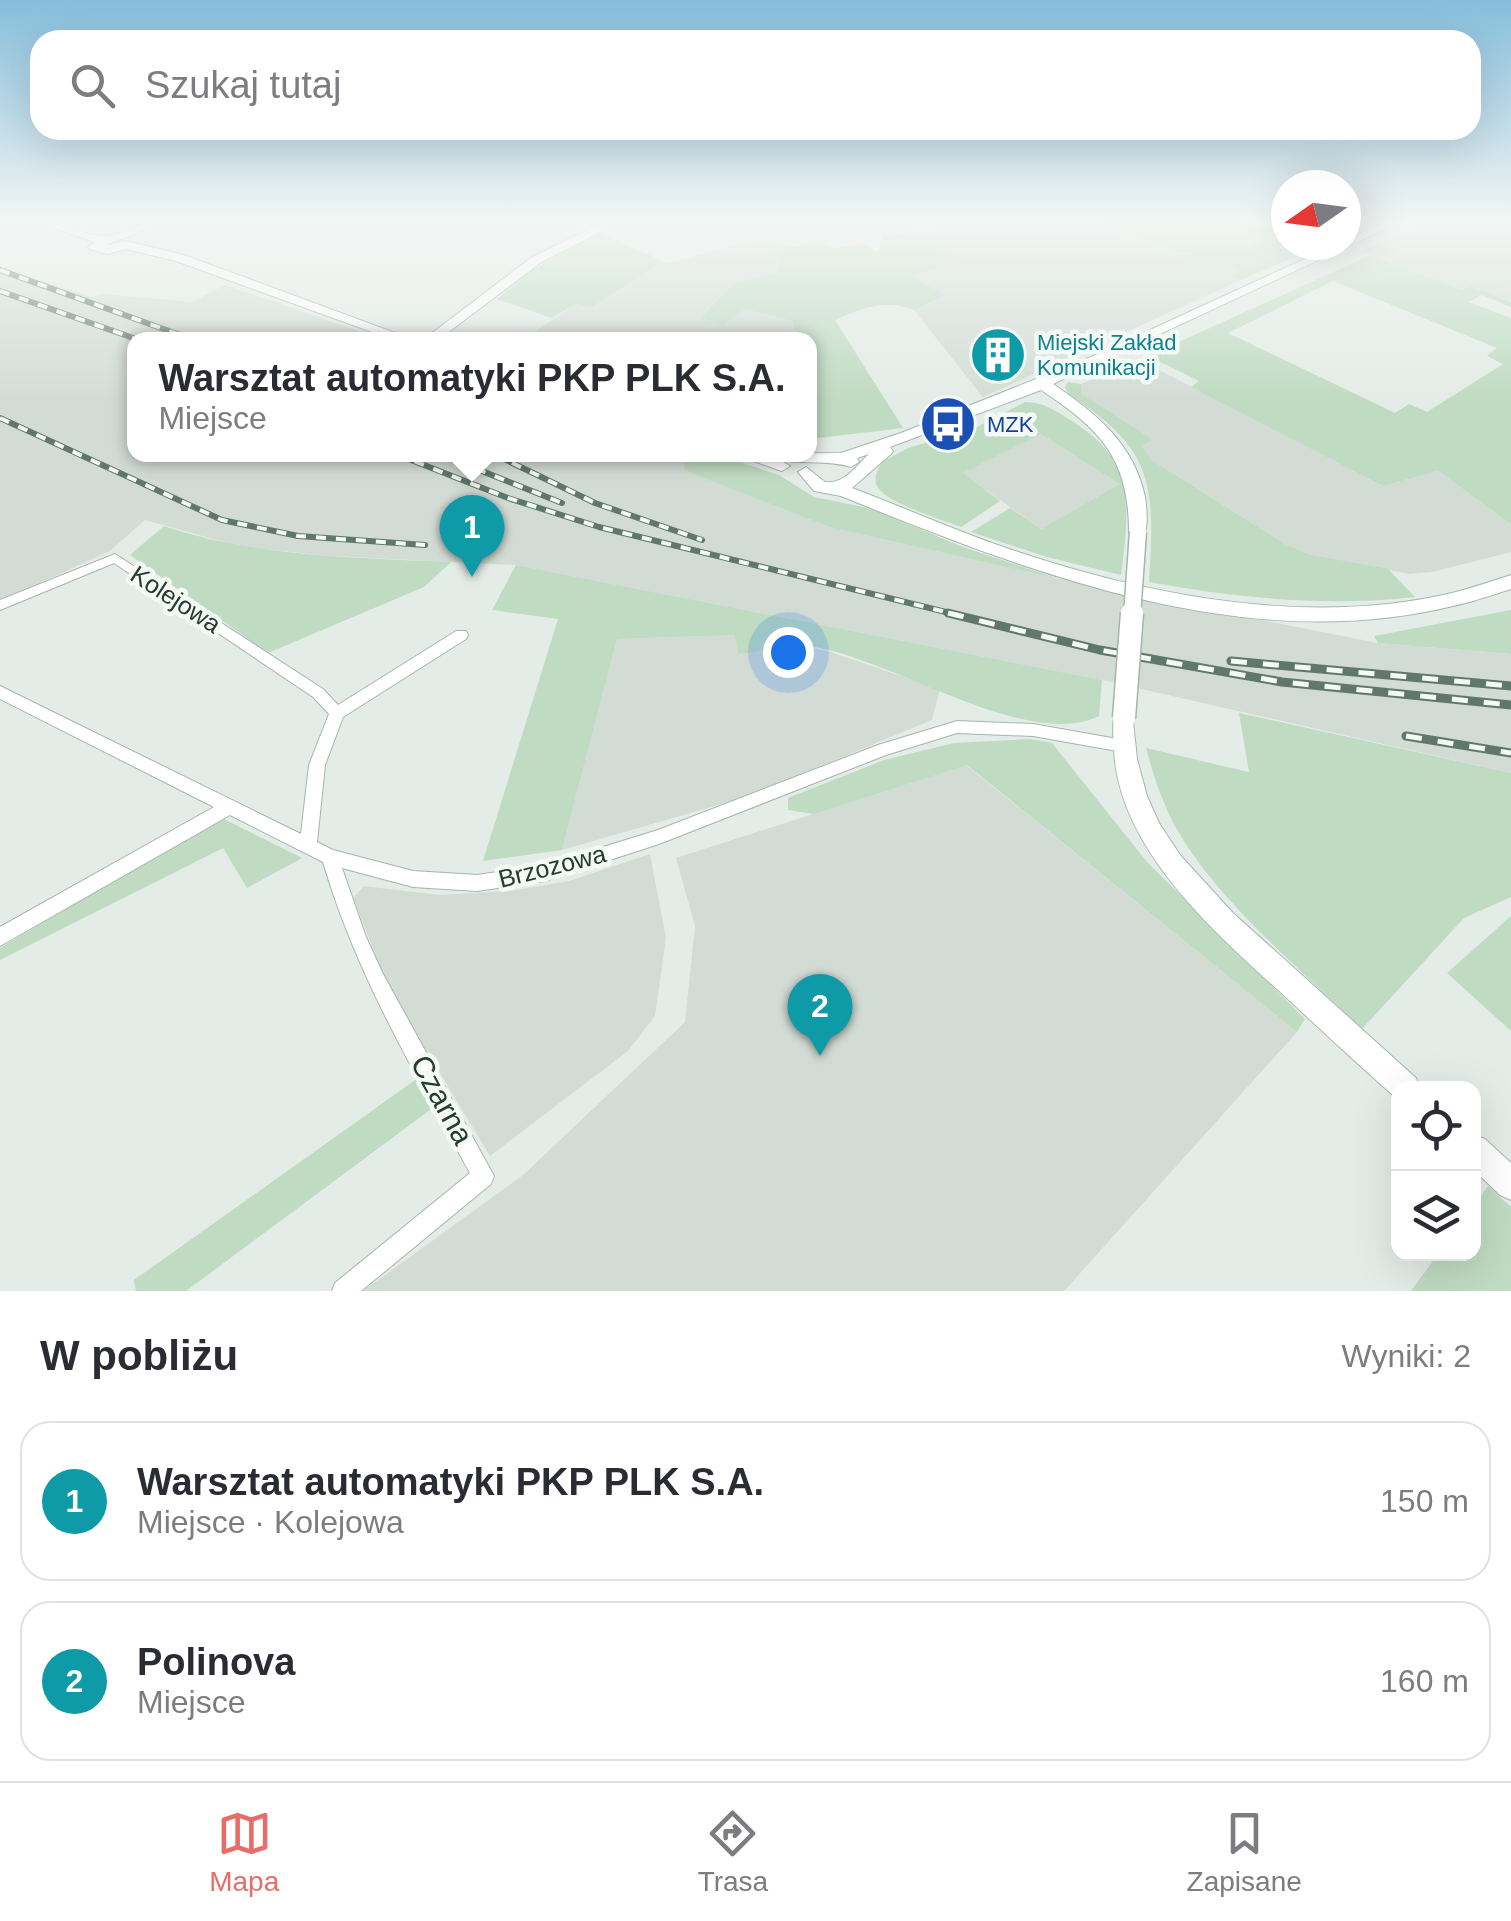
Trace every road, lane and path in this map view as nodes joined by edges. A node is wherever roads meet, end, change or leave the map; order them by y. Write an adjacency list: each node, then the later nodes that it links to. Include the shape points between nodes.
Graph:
1 (241, 282): 4 (street)
2 (506, 282): 5 (street)
3 (1261, 282): 6 (street)
4 (385, 332)
5 (440, 332)
6 (1036, 385): 7 (street); 20 (street, bridge, via 1098,422 1136,483)
7 (909, 438): 8 (street); 12 (street)
8 (842, 458): 11 (street); 12 (street)
9 (786, 462): 11 (street)
10 (796, 462): 11 (street)
11 (809, 466): 13 (street, via 820,487)
12 (858, 474): 13 (street); 14 (street)
13 (838, 489): 14 (street)
14 (889, 508): 15 (street, via 1060,571 1238,606 1402,611 1468,599)
15 (1511, 582)
16 (0, 605): 19 (street, Kolejowa, via 115,558 318,692)
17 (461, 635): 19 (street)
18 (0, 692): 21 (street, Brzozowa)
19 (338, 713): 22 (street, via 317,764)
20 (1122, 746): 23 (street, Brzozowa, via 1033,730 956,727 658,837 544,873 494,881 413,879); 25 (street, via 1143,819 1183,881)
21 (229, 806): 22 (street, Brzozowa); 24 (street)
22 (308, 845): 23 (street, Brzozowa)
23 (330, 857): 28 (street, Czarna, via 378,983 483,1176)
24 (0, 938)
25 (1398, 1081)
26 (1481, 1156): 27 (street)
27 (1511, 1184)
28 (343, 1291)

